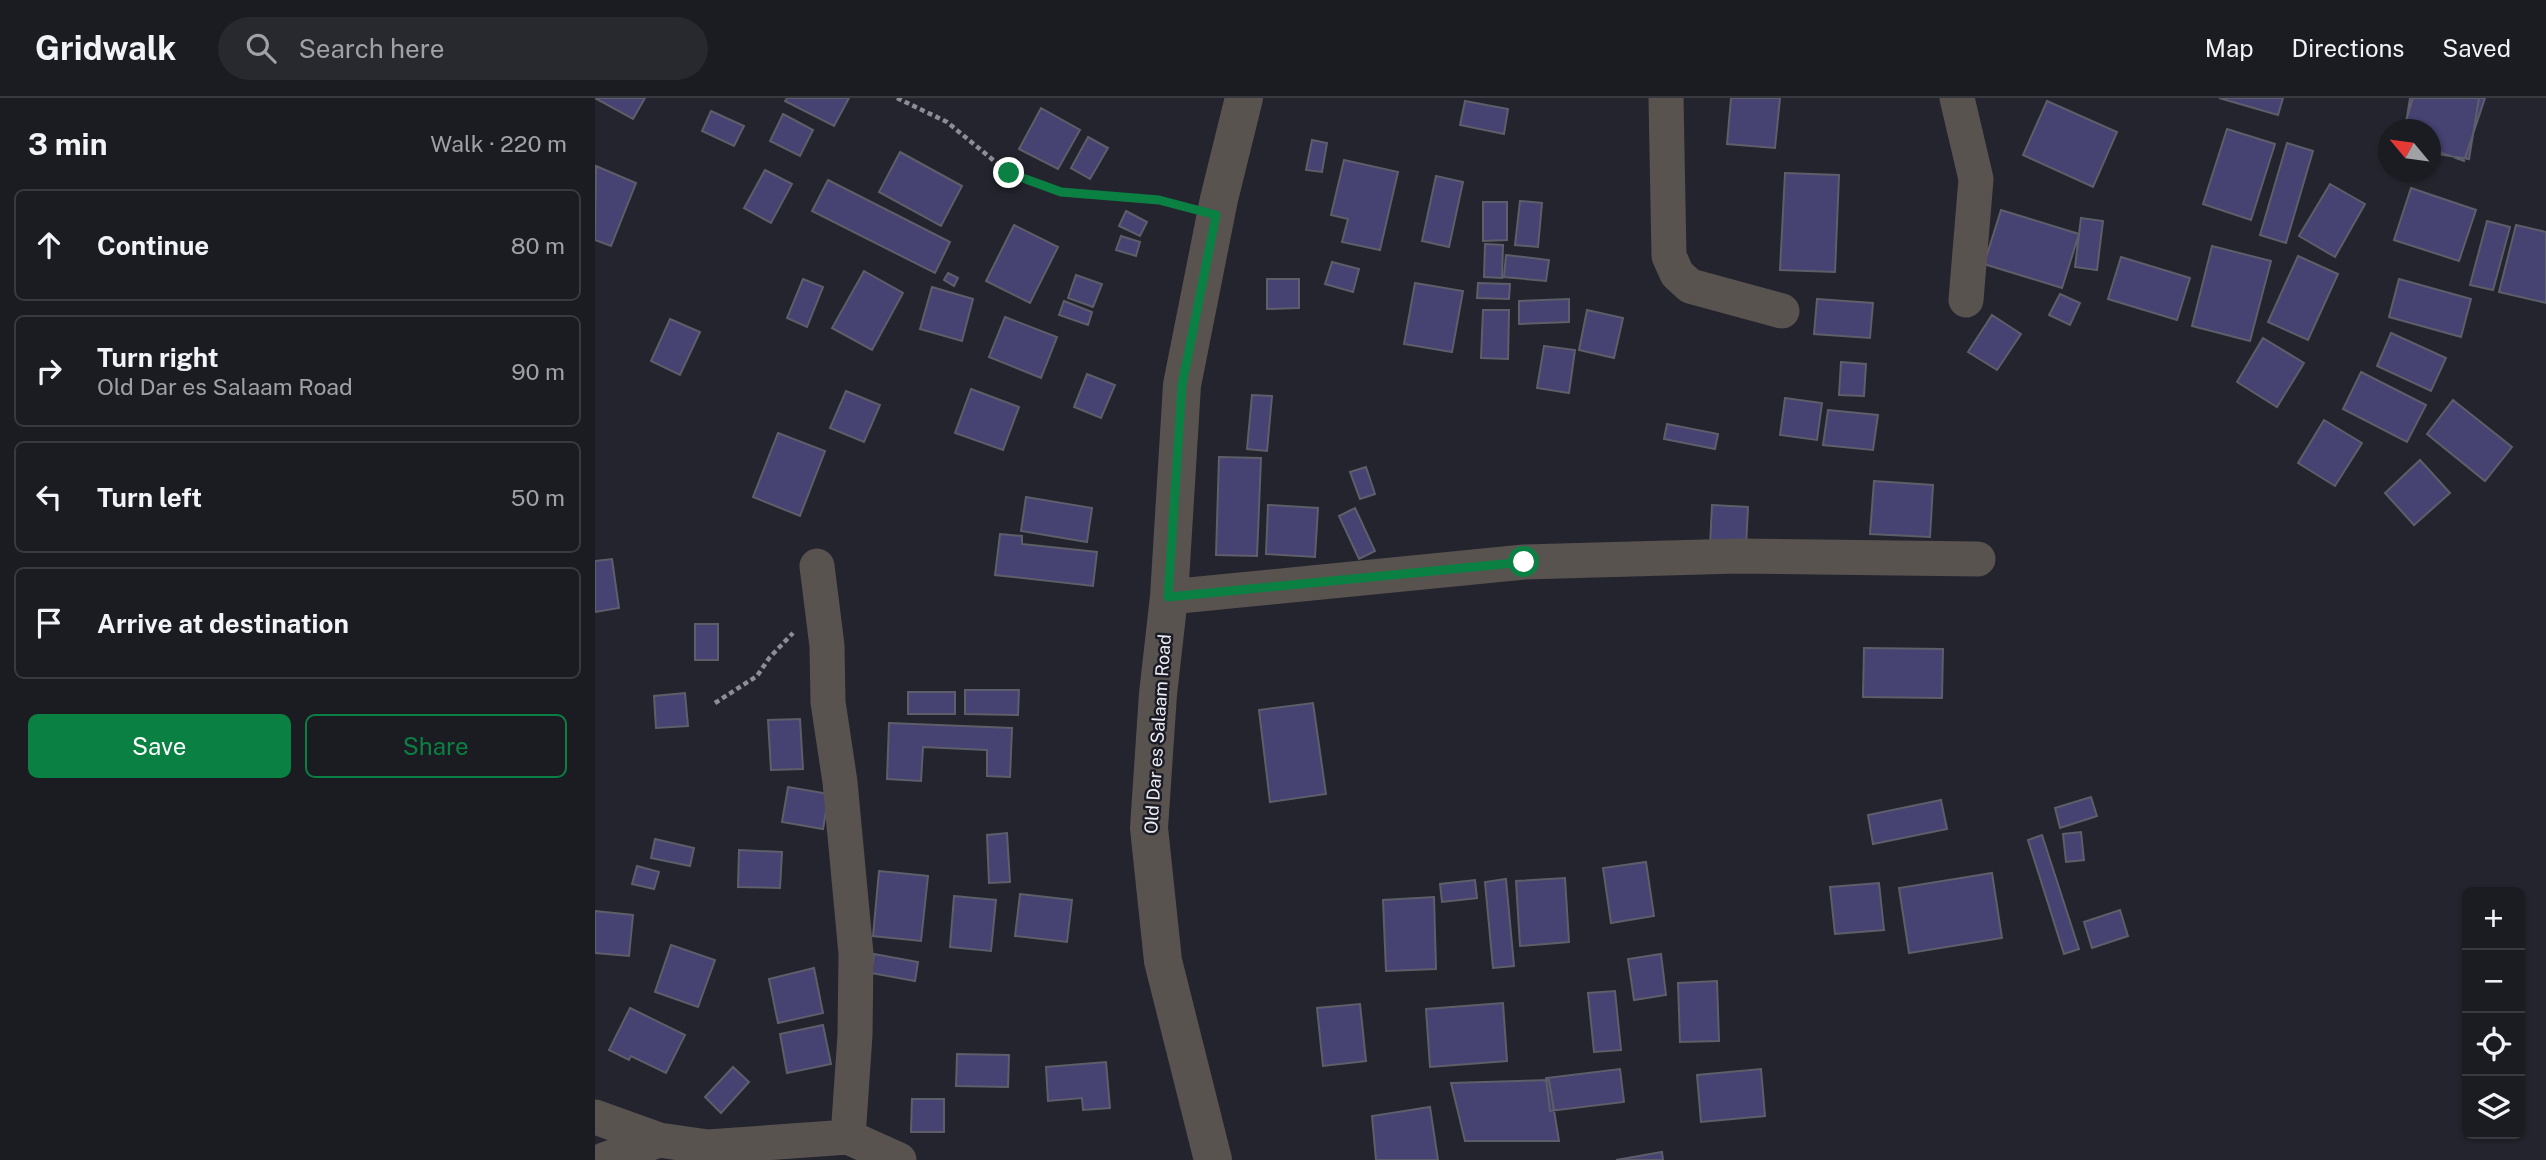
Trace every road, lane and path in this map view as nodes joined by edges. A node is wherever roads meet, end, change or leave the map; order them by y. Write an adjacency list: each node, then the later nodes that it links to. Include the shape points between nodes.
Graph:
1 (897, 98): 5 (path, via 947,122 1009,173 1061,192 1159,200)
2 (1244, 98): 5 (street, Old Dar es Salaam Road)
3 (1666, 98): 7 (street, via 1669,256 1677,274 1690,286)
4 (1957, 98): 6 (street, via 1976,179)
5 (1216, 215): 10 (street, Old Dar es Salaam Road, via 1182,385)
6 (1966, 300)
7 (1782, 311)
8 (1978, 559): 10 (street, via 1739,555 1524,562)
9 (817, 566): 11 (street)
10 (1168, 597): 18 (street, Old Dar es Salaam Road, via 1149,828 1163,961)
11 (823, 607): 12 (path, via 791,635 757,676); 14 (street, via 828,702 856,954)
12 (716, 703)
13 (595, 1117): 15 (street)
14 (848, 1137): 15 (street, via 708,1147); 17 (street)
15 (659, 1140): 16 (street)
16 (604, 1160)
17 (899, 1160)
18 (1213, 1160)

